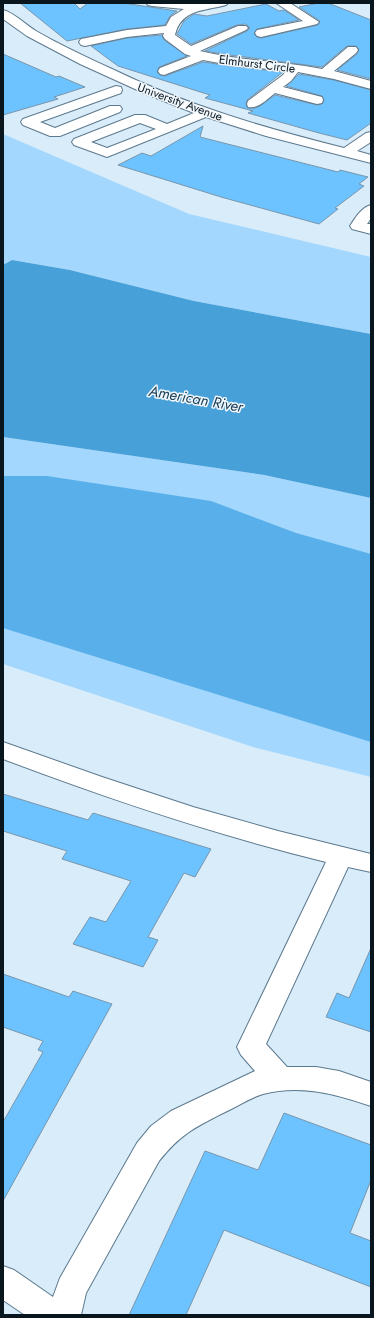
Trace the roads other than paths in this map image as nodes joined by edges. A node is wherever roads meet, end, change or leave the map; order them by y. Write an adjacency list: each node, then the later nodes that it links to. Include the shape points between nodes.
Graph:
1 (152, 3): 4 (street)
2 (222, 3): 4 (street)
3 (282, 3): 8 (street, via 313,22)
4 (200, 8): 7 (street, via 178,16)
5 (5, 20): 18 (street, University Avenue, via 43,53); 22 (street, University Avenue, via 110,74)
6 (242, 28): 11 (street)
7 (170, 29): 9 (street, via 148,30); 11 (street, Elmhurst Circle, via 169,36)
8 (261, 33)
9 (85, 42)
10 (352, 50): 15 (street)
11 (189, 51): 12 (street, Elmhurst Circle)
12 (204, 55): 13 (street, Elmhurst Circle, via 248,65); 14 (street)
13 (295, 68): 15 (street, Elmhurst Circle); 17 (street)
14 (164, 71)
15 (324, 73): 16 (street, Elmhurst Circle)
16 (371, 85)
17 (274, 88): 20 (street); 21 (street)
18 (116, 90): 19 (street); 23 (street, University Avenue)
19 (90, 99): 19 (street, via 62,109 28,122 55,133 115,109)
20 (317, 100)
21 (253, 104)
22 (206, 113): 23 (street); 26 (street, University Avenue)
23 (191, 118): 24 (street); 28 (street, University Avenue)
24 (166, 128): 24 (street, via 107,153 79,142 140,118)
25 (367, 139): 26 (street)
26 (346, 153): 27 (street, University Avenue)
27 (371, 159)
28 (371, 167)
29 (371, 209): 30 (street, via 357,226)
30 (371, 229)
31 (3, 750): 32 (street, via 93,783 208,820)
32 (341, 856): 33 (street); 34 (street, via 251,1047)
33 (371, 863)
34 (280, 1079): 35 (street, via 316,1079 339,1083); 38 (street, via 257,1083 181,1120 162,1134 148,1152 71,1289)
35 (371, 1094)
36 (3, 1281): 37 (street)
37 (52, 1315)
38 (65, 1315)

